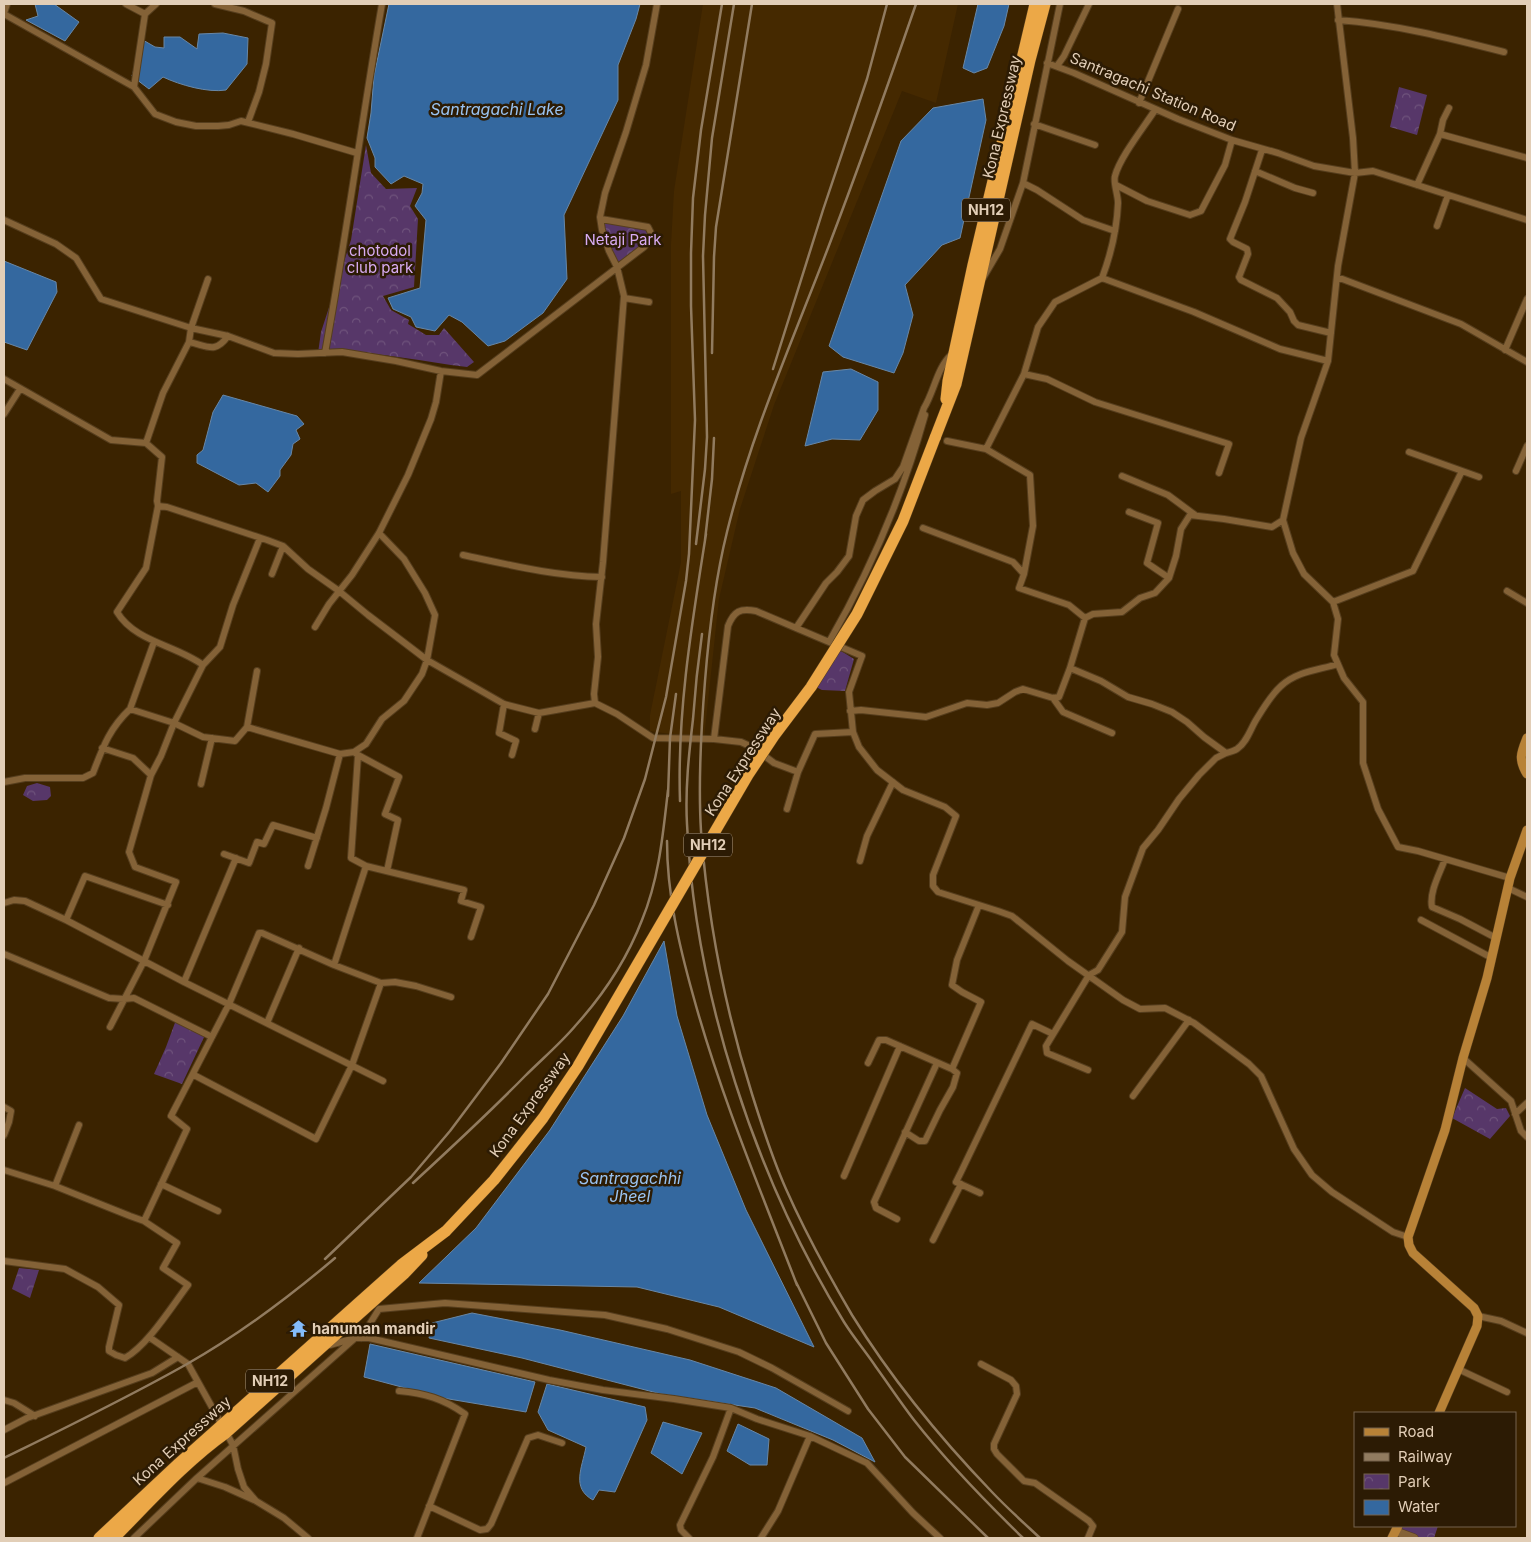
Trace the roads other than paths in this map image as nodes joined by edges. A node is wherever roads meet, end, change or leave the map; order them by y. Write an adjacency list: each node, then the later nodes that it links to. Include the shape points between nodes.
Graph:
1 (7, 4): 15 (street)
2 (126, 4): 16 (street)
3 (156, 4): 16 (street)
4 (215, 4): 14 (street)
5 (247, 4): 14 (street)
6 (382, 4): 33 (street)
7 (657, 4): 42 (street, via 646,65 605,193)
8 (1035, 4): 21 (highway, Kona Expressway / NH12)
9 (1045, 4): 21 (highway, Kona Expressway / NH12)
10 (1060, 4): 19 (street)
11 (1089, 4): 20 (street)
12 (1337, 4): 17 (street)
13 (1178, 10): 24 (street)
14 (244, 11): 27 (street, via 272,23 266,64)
15 (4, 14): 22 (street)
16 (145, 14): 22 (street)
17 (1338, 20): 18 (street, via 1366,22); 36 (street)
18 (1504, 52)
19 (1047, 63): 20 (street, Santragachi Station Road); 28 (street)
20 (1057, 66): 24 (street, Santragachi Station Road)
21 (1019, 86): 23 (highway, Kona Expressway / NH12)
22 (134, 87): 27 (street, via 155,114 176,122 218,126)
23 (1016, 101): 51 (highway, Kona Expressway / NH12); 59 (highway, Kona Expressway / NH12, via 971,274)
24 (1139, 103): 26 (street, Santragachi Station Road)
25 (1449, 108): 29 (street)
26 (1156, 110): 30 (street, Santragachi Station Road); 39 (street, via 1121,162 1114,178)
27 (248, 122): 33 (street)
28 (1034, 124): 31 (street); 37 (street)
29 (1440, 134): 34 (street); 38 (street)
30 (1232, 140): 32 (street, Santragachi Station Road); 39 (street, via 1225,165 1201,211 1190,215)
31 (1095, 145)
32 (1262, 150): 35 (street); 36 (street, Santragachi Station Road, via 1314,166)
33 (357, 153): 61 (street)
34 (1527, 158)
35 (1255, 171): 40 (street); 56 (street, via 1230,239 1247,249 1239,277 1278,298 1298,325)
36 (1355, 173): 38 (street, Santragachi Station Road, via 1373,171); 48 (street)
37 (1023, 183): 46 (street, via 1083,220); 51 (street, via 1000,250)
38 (1417, 185): 41 (street, Santragachi Station Road)
39 (1116, 186): 46 (street)
40 (1313, 193)
41 (1448, 195): 44 (street, Santragachi Station Road); 45 (street)
42 (601, 219): 47 (street); 47 (street, via 648,227 651,233 644,247)
43 (4, 220): 55 (street, via 56,244 76,258 101,299)
44 (1527, 220)
45 (1437, 226)
46 (1115, 230): 49 (street)
47 (616, 266): 52 (street); 64 (street, via 476,375)
48 (1337, 277): 56 (street); 60 (street, via 1461,324)
49 (1102, 278): 62 (street, via 1194,312 1280,349); 65 (street, via 1055,302 1038,327)
50 (208, 279): 55 (street)
51 (978, 286): 69 (highway, Kona Expressway / NH12, via 956,384)
52 (624, 298): 54 (street); 92 (street)
53 (1527, 299): 60 (street)
54 (649, 302)
55 (192, 328): 57 (street); 58 (street)
56 (1331, 333): 62 (street)
57 (228, 336): 58 (street, via 221,346 215,348); 61 (street, via 274,353)
58 (189, 342): 72 (street, via 164,393)
59 (955, 350): 68 (street, via 942,368); 69 (highway, Kona Expressway / NH12)
60 (1505, 350): 63 (street)
61 (325, 352): 64 (street, via 387,359)
62 (1328, 361): 84 (street, via 1301,438)
63 (1527, 362)
64 (441, 371): 86 (street, via 431,419)
65 (1024, 374): 74 (street); 78 (street, via 1047,379 1095,402 1229,444)
66 (4, 379): 67 (street)
67 (20, 389): 70 (street); 72 (street, via 111,440)
68 (929, 400): 100 (street, via 903,467 895,479 863,500 856,516 849,556 826,583); 102 (street, via 918,441 890,517)
69 (945, 412): 195 (highway, Kona Expressway / NH12, bridge, via 903,521 857,614 811,687 748,775 568,1081 494,1180)
70 (4, 414)
71 (947, 441): 74 (street)
72 (146, 443): 81 (street, via 162,457)
73 (1527, 446): 76 (street)
74 (986, 449): 91 (street, via 1030,475 1033,526)
75 (1409, 452): 77 (street)
76 (1516, 470)
77 (1462, 471): 80 (street); 96 (street, via 1414,572)
78 (1219, 473)
79 (1122, 476): 83 (street, via 1168,495)
80 (1479, 477)
81 (158, 506): 87 (street); 101 (street, via 146,568 117,612 123,621)
82 (1129, 512): 93 (street, via 1158,523 1147,563)
83 (1195, 515): 84 (street, via 1272,527); 93 (street, via 1190,515 1181,529)
84 (1283, 520): 96 (street, via 1293,553 1304,574)
85 (922, 528): 91 (street, via 1013,562)
86 (379, 533): 94 (street); 103 (street, via 404,559 434,615)
87 (260, 538): 88 (street); 105 (street, via 220,648)
88 (283, 546): 90 (street); 94 (street)
89 (463, 555): 92 (street, via 549,573)
90 (272, 574)
91 (1024, 574): 98 (street, via 1019,588 1069,605)
92 (602, 577): 109 (street, via 596,624)
93 (1169, 578): 98 (street, via 1156,593 1140,598 1122,612 1093,614)
94 (339, 591): 99 (street); 103 (street)
95 (1507, 591): 97 (street)
96 (1333, 602): 104 (street, via 1338,619 1334,655)
97 (1527, 602)
98 (1085, 618): 106 (street)
99 (315, 627)
100 (796, 628): 102 (street); 121 (street, via 745,609 731,618)
101 (154, 642): 105 (street, via 194,658); 111 (street)
102 (829, 642): 112 (street, via 862,656 850,692)
103 (427, 660): 110 (street); 125 (street, via 404,701 382,719)
104 (1338, 664): 123 (street, via 1308,671 1281,686 1255,720 1245,742); 138 (street, via 1344,678 1363,702 1363,763 1378,809 1398,847)
105 (203, 665): 114 (street)
106 (1070, 668): 108 (street, via 1059,698); 123 (street, via 1128,697 1172,712)
107 (257, 671): 115 (street)
108 (1053, 698): 112 (street, via 1023,689 998,703 987,706 967,704 926,717); 118 (street, via 1063,712)
109 (595, 703): 113 (street); 121 (street, via 653,738)
110 (504, 704): 113 (street); 126 (street, via 499,733 516,741)
111 (130, 708): 114 (street); 122 (street, via 109,733)
112 (850, 711): 117 (street)
113 (539, 713): 116 (street)
114 (174, 723): 119 (street); 129 (street)
115 (247, 727): 119 (street, via 235,741); 124 (street)
116 (535, 730)
117 (853, 732): 127 (street, via 815,734); 131 (street, via 859,747 877,770)
118 (1112, 733)
119 (212, 738): 132 (street)
120 (1527, 738): 128 (main road, via 1521,759)
121 (714, 739): 127 (street, via 741,742 774,763)
122 (102, 748): 129 (street, via 133,758); 130 (street, via 93,773 82,778 25,778)
123 (1226, 753): 158 (street, via 1199,775 1143,848 1125,897 1122,932 1098,970)
124 (340, 754): 125 (street); 135 (street)
125 (356, 754): 141 (street, via 351,858); 142 (street, via 399,777 385,814 398,820)
126 (512, 755)
127 (798, 772): 133 (street)
128 (1527, 774)
129 (151, 775): 147 (street, via 129,852 136,867 176,882)
130 (4, 782)
131 (893, 782): 139 (street, via 867,836); 148 (street, via 903,790 945,807 956,816 933,875 933,886 938,892)
132 (201, 784)
133 (787, 810)
134 (1527, 830): 143 (main road)
135 (317, 838): 137 (street, via 273,825 264,844 257,842 248,862); 140 (street)
136 (224, 854): 137 (street)
137 (236, 858): 159 (street)
138 (1445, 859): 143 (street); 152 (street, via 1433,893 1432,907)
139 (860, 861)
140 (308, 866)
141 (366, 866): 142 (street); 157 (street)
142 (387, 871): 151 (street, via 464,890 461,901 481,907)
143 (1510, 878): 144 (main road)
144 (1508, 888): 145 (street); 152 (main road)
145 (1527, 897)
146 (4, 903): 149 (street, via 25,901)
147 (168, 905): 149 (street, via 85,876); 156 (street)
148 (979, 905): 158 (street, via 1012,916); 174 (street, via 952,984 982,1002)
149 (66, 920): 156 (street)
150 (1420, 920): 155 (street)
151 (471, 937)
152 (1496, 938): 155 (main road)
153 (299, 948): 157 (street); 163 (street, via 259,934); 165 (street)
154 (4, 954): 162 (street, via 109,998)
155 (1492, 958): 170 (main road)
156 (144, 961): 159 (street); 162 (street)
157 (334, 964): 160 (street)
158 (1089, 976): 164 (street, via 1140,1009 1165,1008); 167 (street)
159 (184, 982): 163 (street)
160 (381, 982): 161 (street, via 416,986); 173 (street)
161 (451, 997)
162 (124, 999): 166 (street); 168 (street, via 134,998)
163 (229, 1004): 165 (street); 168 (street)
164 (1189, 1020): 178 (street); 196 (street, via 1261,1076 1294,1150 1312,1175 1393,1232)
165 (267, 1023): 173 (street)
166 (110, 1027)
167 (1053, 1034): 175 (street, via 1046,1046 1047,1053); 189 (street, via 1032,1024 956,1182)
168 (212, 1037): 176 (street)
169 (900, 1046): 171 (street, via 879,1040); 172 (street); 187 (street)
170 (1463, 1058): 181 (street, via 1511,1100); 196 (main road, via 1445,1130)
171 (868, 1063)
172 (937, 1063): 174 (street); 183 (street)
173 (352, 1065): 176 (street, via 316,1139); 177 (street)
174 (952, 1069): 183 (street, via 957,1073 953,1087 925,1141)
175 (1088, 1070)
176 (194, 1075): 188 (street, via 171,1116 186,1129)
177 (383, 1080)
178 (1132, 1096)
179 (1527, 1103): 181 (street)
180 (4, 1107): 184 (street, via 11,1111)
181 (1516, 1114): 185 (street, via 1520,1131)
182 (80, 1125): 190 (street)
183 (905, 1132): 193 (street, via 874,1202 876,1208)
184 (4, 1135)
185 (1527, 1136)
186 (4, 1170): 190 (street)
187 (844, 1176)
188 (161, 1184): 192 (street); 194 (street)
189 (961, 1184): 191 (street); 197 (street)
190 (55, 1186): 194 (street)
191 (980, 1193)
192 (218, 1211)
193 (897, 1219)
194 (144, 1221): 201 (street, via 177,1243 162,1268 188,1285)
195 (446, 1231): 203 (highway, Kona Expressway / NH12); 215 (highway, Kona Expressway / NH12, via 401,1265)
196 (1408, 1237): 199 (main road, via 1413,1253 1474,1308)
197 (933, 1240)
198 (4, 1261): 201 (street, via 65,1269 98,1287 119,1306 109,1347 109,1351 116,1355 125,1358)
199 (1478, 1316): 200 (street, via 1501,1321); 206 (main road, via 1477,1326)
200 (1527, 1333)
201 (148, 1337): 204 (street)
202 (358, 1338): 203 (street); 211 (street, via 549,1380); 212 (street, via 379,1310 445,1303 605,1315 667,1329 739,1352); 219 (street)
203 (323, 1347): 215 (highway, Kona Expressway / NH12)
204 (178, 1357): 207 (street, via 188,1364); 214 (street, via 152,1373)
205 (981, 1364): 233 (street, via 1016,1386 1017,1394 994,1444 997,1454 1024,1481 1035,1483 1089,1521 1093,1526)
206 (1458, 1369): 209 (street); 213 (main road)
207 (198, 1382): 215 (street); 221 (street)
208 (399, 1391): 223 (street, via 422,1393 465,1414)
209 (1507, 1392)
210 (4, 1400): 214 (street)
211 (731, 1408): 217 (street); 230 (street, via 713,1457 680,1525)
212 (848, 1411)
213 (1439, 1412)
214 (35, 1416): 216 (street)
215 (224, 1429): 219 (street); 225 (highway, Kona Expressway / NH12); 226 (highway, Kona Expressway / NH12)
216 (4, 1430)
217 (810, 1436): 231 (street, via 778,1511); 232 (street, via 867,1463 912,1513)
218 (562, 1443): 223 (street, via 538,1435 528,1438 487,1529 480,1530)
219 (233, 1445): 220 (street); 222 (street, via 244,1487)
220 (197, 1478): 222 (street); 227 (street)
221 (4, 1483)
222 (256, 1501): 228 (street)
223 (429, 1506): 229 (street)
224 (1395, 1532): 234 (street)
225 (99, 1538)
226 (114, 1538)
227 (134, 1538)
228 (308, 1538)
229 (417, 1538)
230 (689, 1538)
231 (761, 1538)
232 (940, 1538)
233 (1088, 1538)
234 (1414, 1538)

